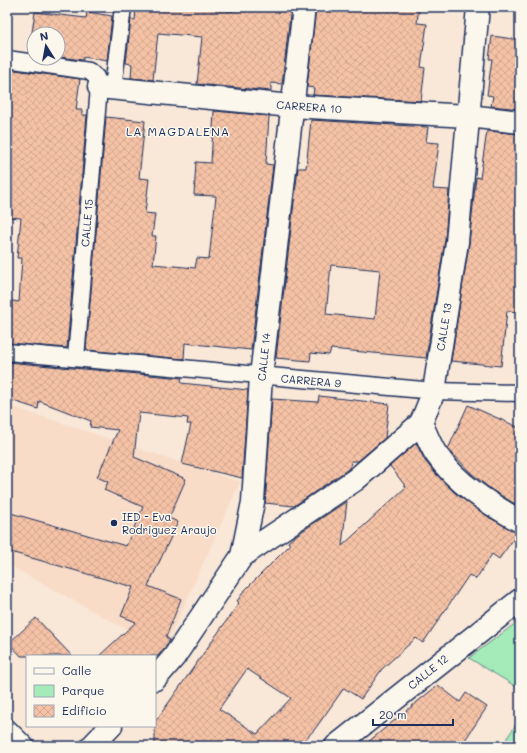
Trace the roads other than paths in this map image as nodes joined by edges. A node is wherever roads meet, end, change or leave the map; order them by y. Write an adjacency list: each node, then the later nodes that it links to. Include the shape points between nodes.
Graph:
1 (123, 7): 5 (lane, CALLE 15)
2 (304, 7): 6 (street, CALLE 14)
3 (478, 7): 7 (street, CALLE 13)
4 (7, 59): 5 (lane, via 89,71)
5 (106, 88): 6 (street, CARRERA 10); 10 (lane, CALLE 15)
6 (291, 106): 7 (street, CARRERA 10); 11 (street, CALLE 14)
7 (468, 116): 8 (street, CARRERA 10); 12 (street, CALLE 13, via 457,242)
8 (520, 122)
9 (7, 352): 10 (lane, CARRERA 9)
10 (76, 358): 11 (lane, CARRERA 9)
11 (261, 376): 12 (lane, CARRERA 9); 16 (street, CALLE 14, via 253,502)
12 (434, 391): 13 (lane, CARRERA 9); 14 (street, CALLE 13)
13 (520, 393)
14 (421, 424): 15 (street, via 436,454 458,480 493,506); 16 (street, CALLE 13, via 355,480)
15 (520, 521)
16 (242, 556): 18 (street, CALLE 14, via 174,657)
17 (520, 600): 23 (street, CALLE 12)
18 (156, 678)
19 (7, 727): 21 (lane)
20 (111, 727): 22 (street)
21 (26, 746)
22 (92, 746)
23 (336, 746)

